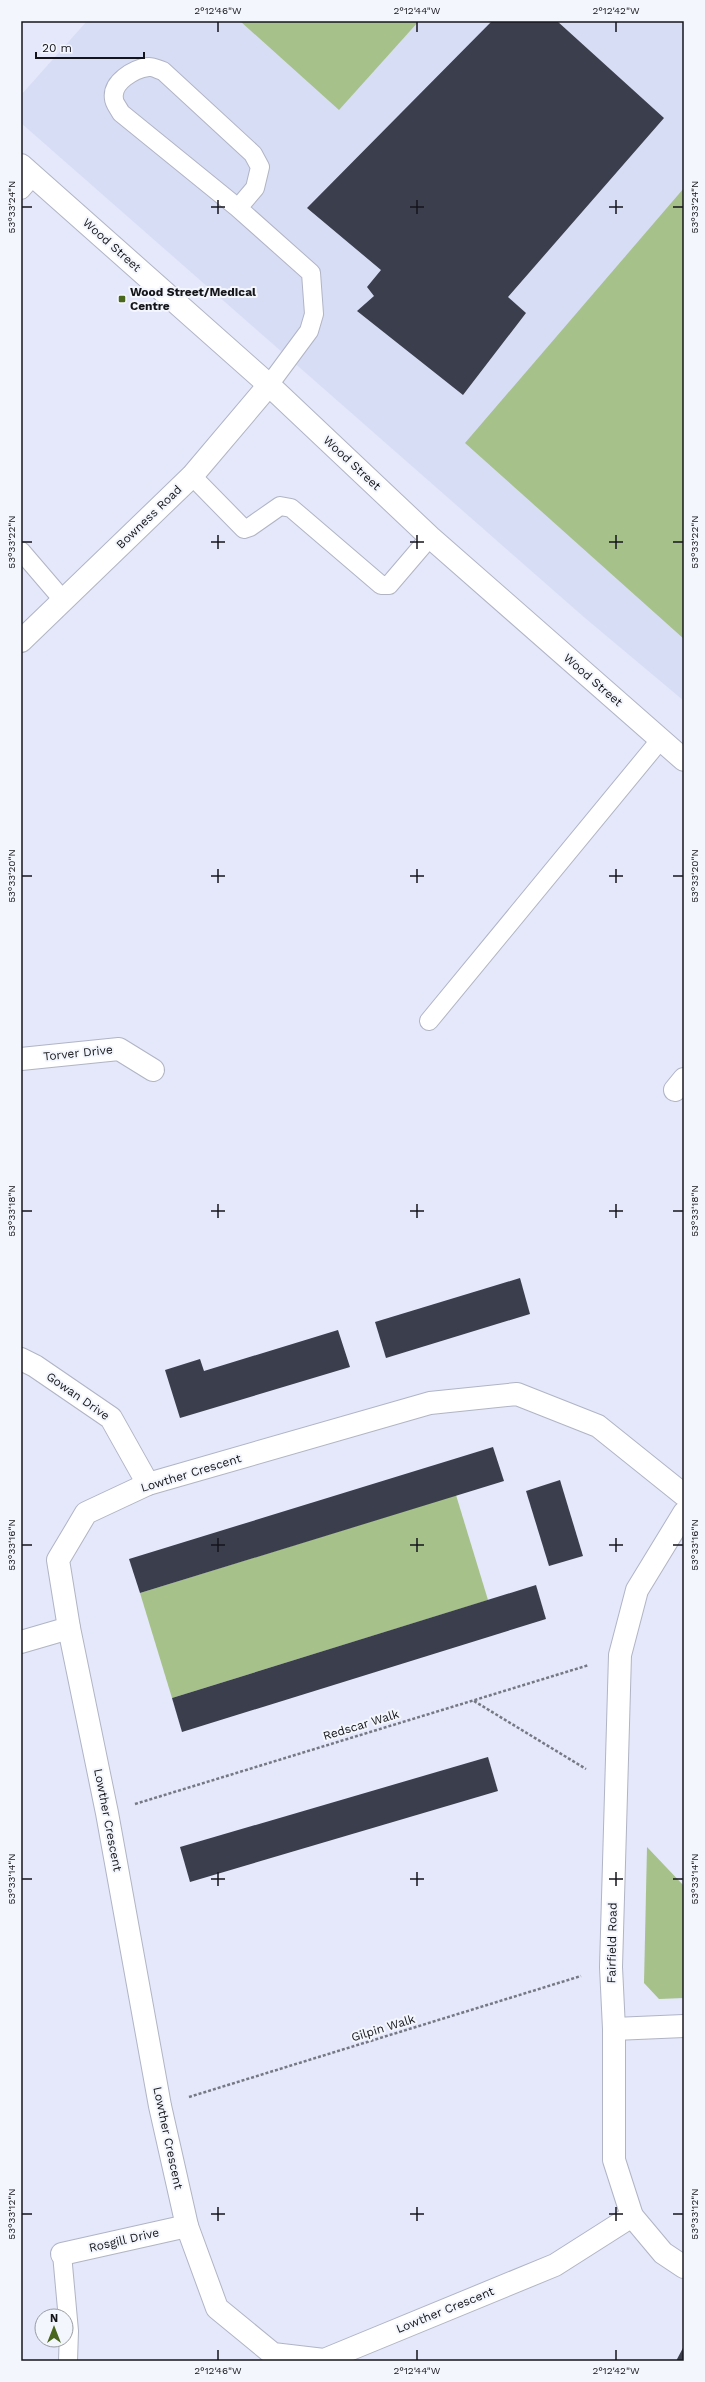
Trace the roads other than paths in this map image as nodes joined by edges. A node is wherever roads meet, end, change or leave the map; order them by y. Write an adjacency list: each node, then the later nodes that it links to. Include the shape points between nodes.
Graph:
1 (25, 177): 3 (street, Wood Street)
2 (238, 208): 2 (lane, via 121,113 114,100 115,88 124,78 149,66 163,71 253,154 260,167 255,188); 3 (lane, via 311,273 314,314 309,331)
3 (269, 385): 4 (street, Bowness Road); 5 (street, Wood Street)
4 (192, 476): 5 (lane, via 244,529 280,506 291,508 380,585 389,585); 7 (street, Bowness Road)
5 (430, 537): 9 (street, Wood Street)
6 (21, 550): 7 (lane)
7 (63, 600): 8 (street, Bowness Road)
8 (21, 641)
9 (661, 739): 10 (street, Wood Street); 11 (lane)
10 (684, 760)
11 (429, 1021)
12 (21, 1060): 13 (street, Torver Drive, via 119,1049)
13 (153, 1070)
14 (21, 1359): 15 (street, Gowan Drive, via 111,1418)
15 (148, 1484): 16 (street, Lowther Crescent, via 430,1403 517,1394 598,1426); 18 (street, Lowther Crescent, via 86,1513 58,1560)
16 (684, 1496)
17 (684, 1513): 21 (street, Fairfield Road, via 637,1590 620,1655 611,1967)
18 (69, 1628): 19 (street); 23 (street, Lowther Crescent, via 107,1812 160,2106)
19 (21, 1642)
20 (684, 2026): 21 (street)
21 (614, 2029): 22 (street, Fairfield Road, via 614,2160)
22 (632, 2216): 25 (street, Fairfield Road, via 663,2252); 27 (street, Lowther Crescent, via 555,2265)
23 (187, 2226): 24 (street, Rosgill Drive); 27 (street, Lowther Crescent, via 217,2308 273,2354)
24 (62, 2254): 26 (lane, via 69,2331)
25 (684, 2267)
26 (68, 2361)
27 (324, 2361)

